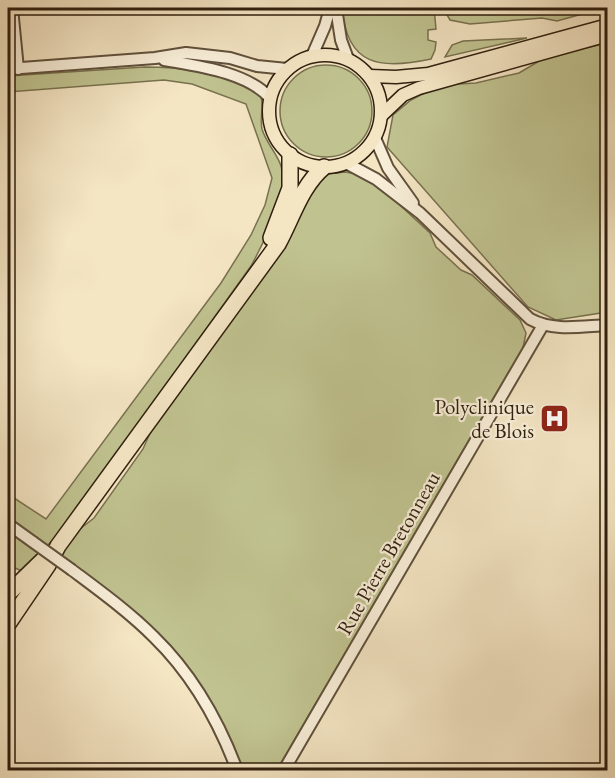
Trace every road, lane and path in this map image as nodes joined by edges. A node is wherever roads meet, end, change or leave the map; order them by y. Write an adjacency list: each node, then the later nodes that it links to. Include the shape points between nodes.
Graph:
1 (12, 8): 9 (street)
2 (330, 8): 6 (street)
3 (336, 8): 8 (street)
4 (608, 25): 11 (main road, via 428,74)
5 (608, 35): 13 (main road, via 419,88)
6 (312, 56): 8 (main road); 10 (main road)
7 (154, 58): 9 (street); 10 (street, via 186,53); 12 (street, via 248,81)
8 (348, 59): 11 (main road)
9 (13, 69)
10 (287, 69): 12 (main road)
11 (370, 76): 13 (main road, via 381,101)
12 (270, 98): 15 (main road, via 272,129)
13 (382, 115): 14 (main road)
14 (375, 138): 16 (main road, via 363,153); 18 (street, via 388,168)
15 (290, 155): 17 (main road); 19 (highway, via 287,200)
16 (346, 163): 17 (main road); 18 (street, via 376,179)
17 (324, 167): 19 (highway, via 311,180 278,244)
18 (420, 213): 20 (street, via 523,314)
19 (256, 274): 23 (highway)
20 (543, 325): 21 (street); 27 (street, Rue Pierre Bretonneau)
21 (608, 325)
22 (8, 524): 26 (street, bridge, via 136,620 169,653 213,717)
23 (58, 546): 24 (highway); 25 (highway)
24 (8, 594)
25 (8, 624)
26 (237, 771)
27 (284, 771)

